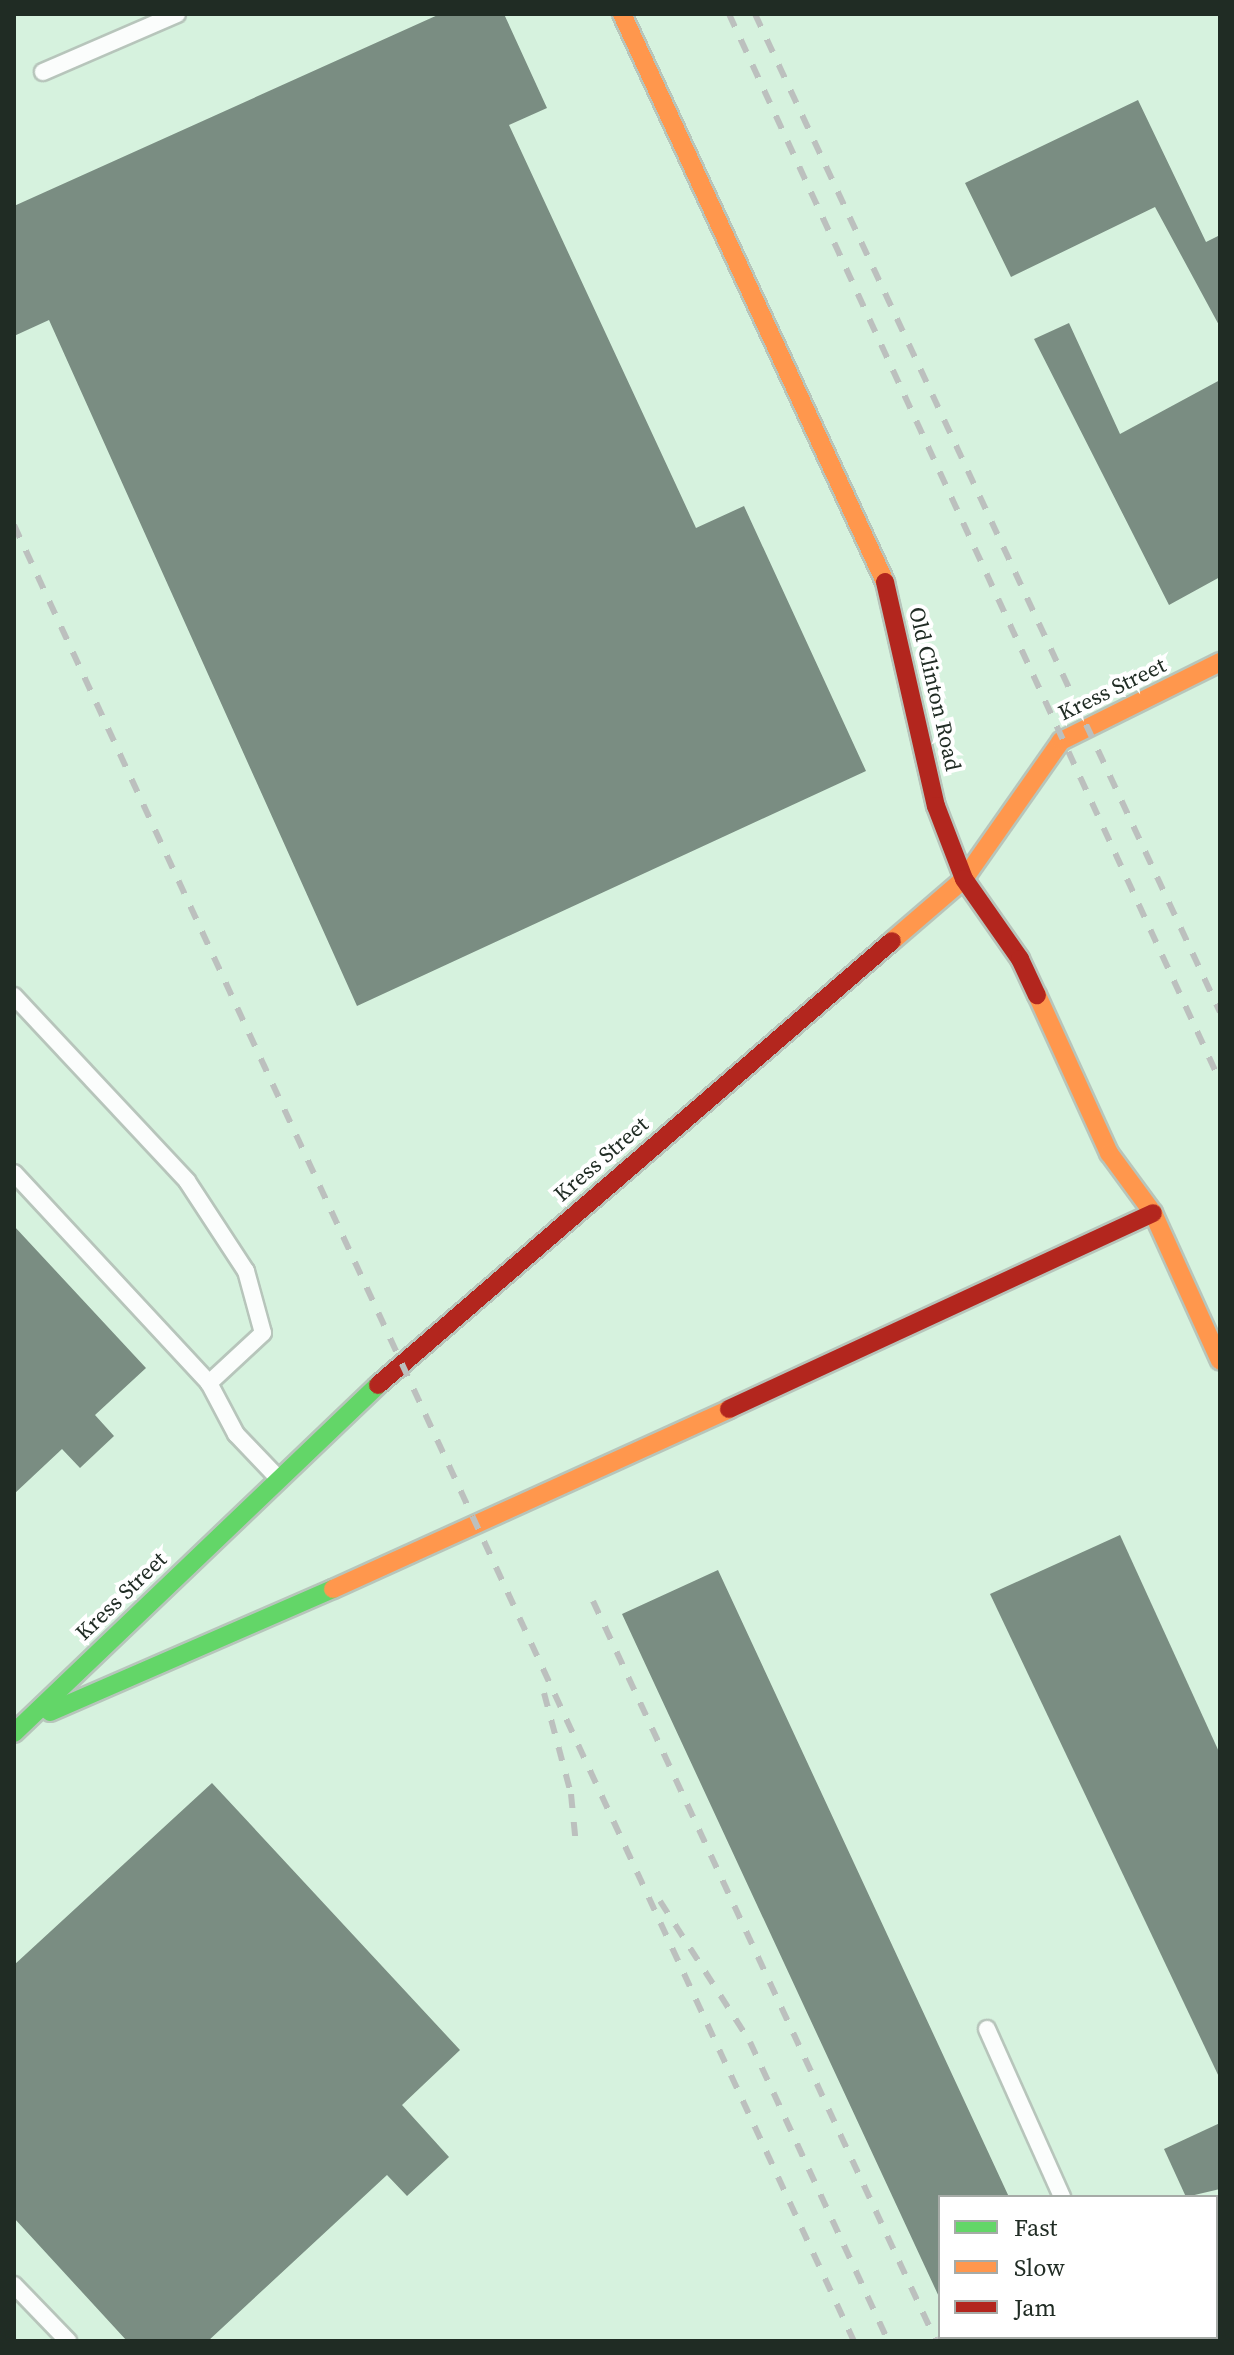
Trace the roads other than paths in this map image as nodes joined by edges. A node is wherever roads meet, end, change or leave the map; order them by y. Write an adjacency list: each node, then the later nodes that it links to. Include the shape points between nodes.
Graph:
1 (177, 14): 3 (lane)
2 (622, 14): 5 (street, Old Clinton Road, via 888,589 936,806)
3 (43, 72)
4 (1220, 662): 5 (street, Kress Street, via 1061,741)
5 (964, 879): 8 (street, Old Clinton Road, via 1020,959 1109,1153); 11 (street, Kress Street, via 402,1362)
6 (14, 996): 10 (lane, via 187,1181 246,1271 263,1333)
7 (14, 1173): 10 (lane)
8 (1153, 1213): 9 (street, Old Clinton Road); 12 (street, Kress Street, via 478,1525)
9 (1220, 1361)
10 (209, 1383): 11 (lane, via 236,1434)
11 (278, 1478): 12 (street, Kress Street)
12 (20, 1728)
13 (987, 2029): 14 (lane)
14 (1061, 2195)
15 (14, 2285): 16 (lane)
16 (68, 2341)

